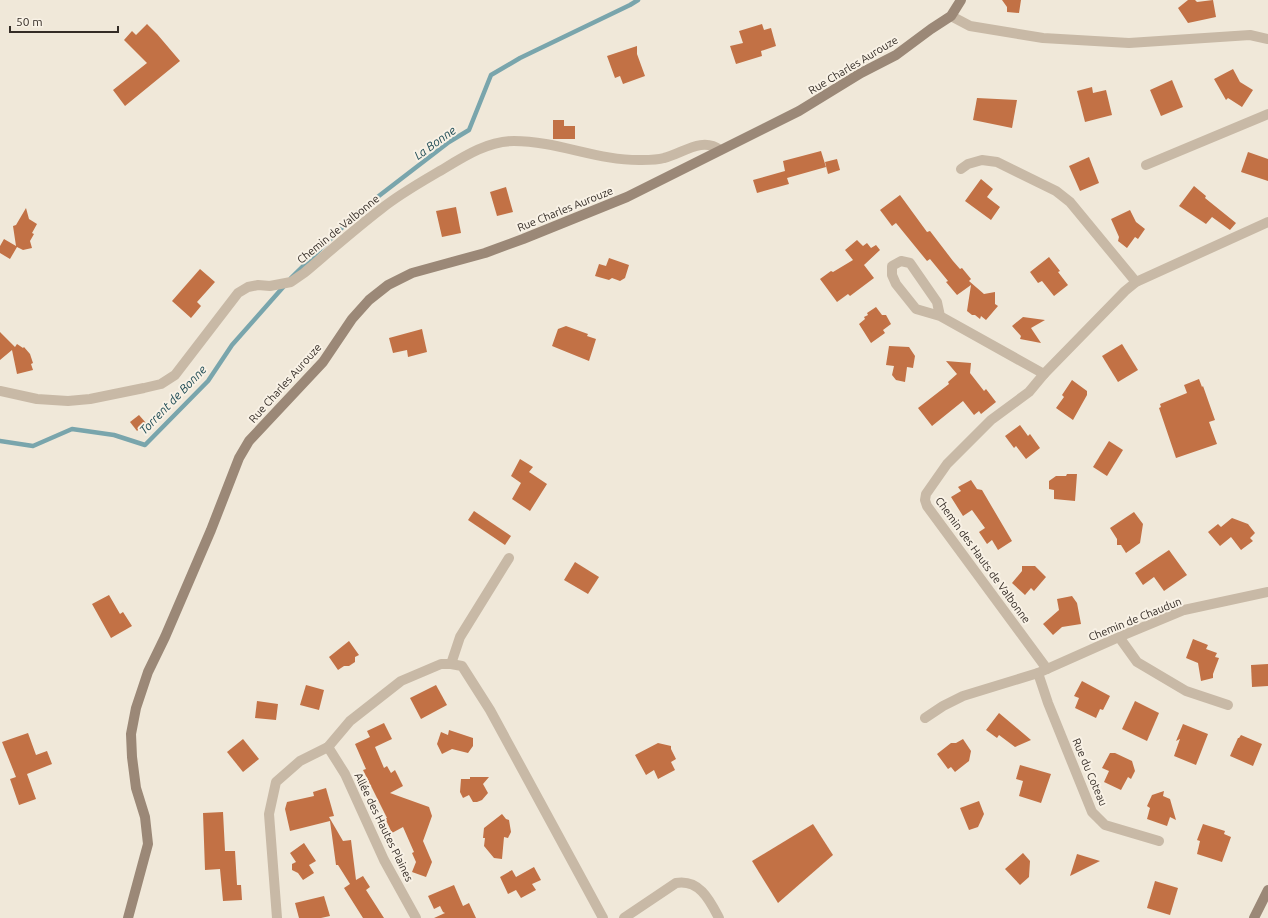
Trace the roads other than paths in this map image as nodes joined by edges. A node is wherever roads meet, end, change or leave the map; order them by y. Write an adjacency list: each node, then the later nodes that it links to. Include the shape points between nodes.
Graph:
1 (961, 0): 2 (street, Rue Charles Aurouze)
2 (951, 16): 3 (street, via 970,26 1042,38 1129,43 1250,35); 5 (street, Rue Charles Aurouze, via 896,55 804,108)
3 (1268, 39)
4 (1268, 114): 6 (street)
5 (720, 150): 12 (street, Chemin de Valbonne, via 709,145 699,145 664,158 643,160 619,159 536,142 512,141 492,144 470,153 382,208 292,282 248,287 238,293 175,375 161,384 68,401 38,399); 25 (street, Rue Charles Aurouze, via 620,200 485,253 412,273 388,284 352,319 323,362 249,441 239,458 211,530 148,672 136,708 131,734 132,757 148,844)
6 (1146, 166)
7 (961, 169): 9 (street, via 982,160 996,162 1056,191 1070,202)
8 (1268, 222): 9 (street, Chemin des Hauts de Valbonne)
9 (1136, 282): 11 (street, Chemin des Hauts de Valbonne)
10 (940, 316): 10 (street, via 937,302 910,263 901,261 892,266 896,284 916,309); 11 (street)
11 (1044, 374): 17 (street, Chemin des Hauts de Valbonne, via 1029,392 991,420 947,464 926,494 925,500)
12 (0, 391)
13 (509, 558): 16 (street, via 460,637)
14 (1268, 592): 15 (street, Chemin de Chaudun, via 1184,610)
15 (1119, 637): 17 (street, Chemin de Chaudun); 19 (street, via 1137,662 1186,691)
16 (451, 664): 21 (street, via 441,664 401,681 350,721); 28 (street, via 462,666 490,710)
17 (1047, 669): 18 (street, Chemin de Chaudun)
18 (1038, 674): 20 (street, Chemin de Chaudun, via 963,696); 22 (street, Rue du Coteau, via 1092,812 1105,825)
19 (1228, 705)
20 (925, 718)
21 (328, 747): 26 (street, via 300,761 276,782 269,814); 27 (street, Allée des Hautes Plaines, via 345,774 384,860)
22 (1159, 841)
23 (1268, 890): 24 (street)
24 (1257, 917)
25 (128, 918)
26 (277, 918)
27 (416, 918)
28 (602, 918)
29 (624, 918): 30 (street, via 676,883 684,882 692,884 705,894)
30 (719, 918)

